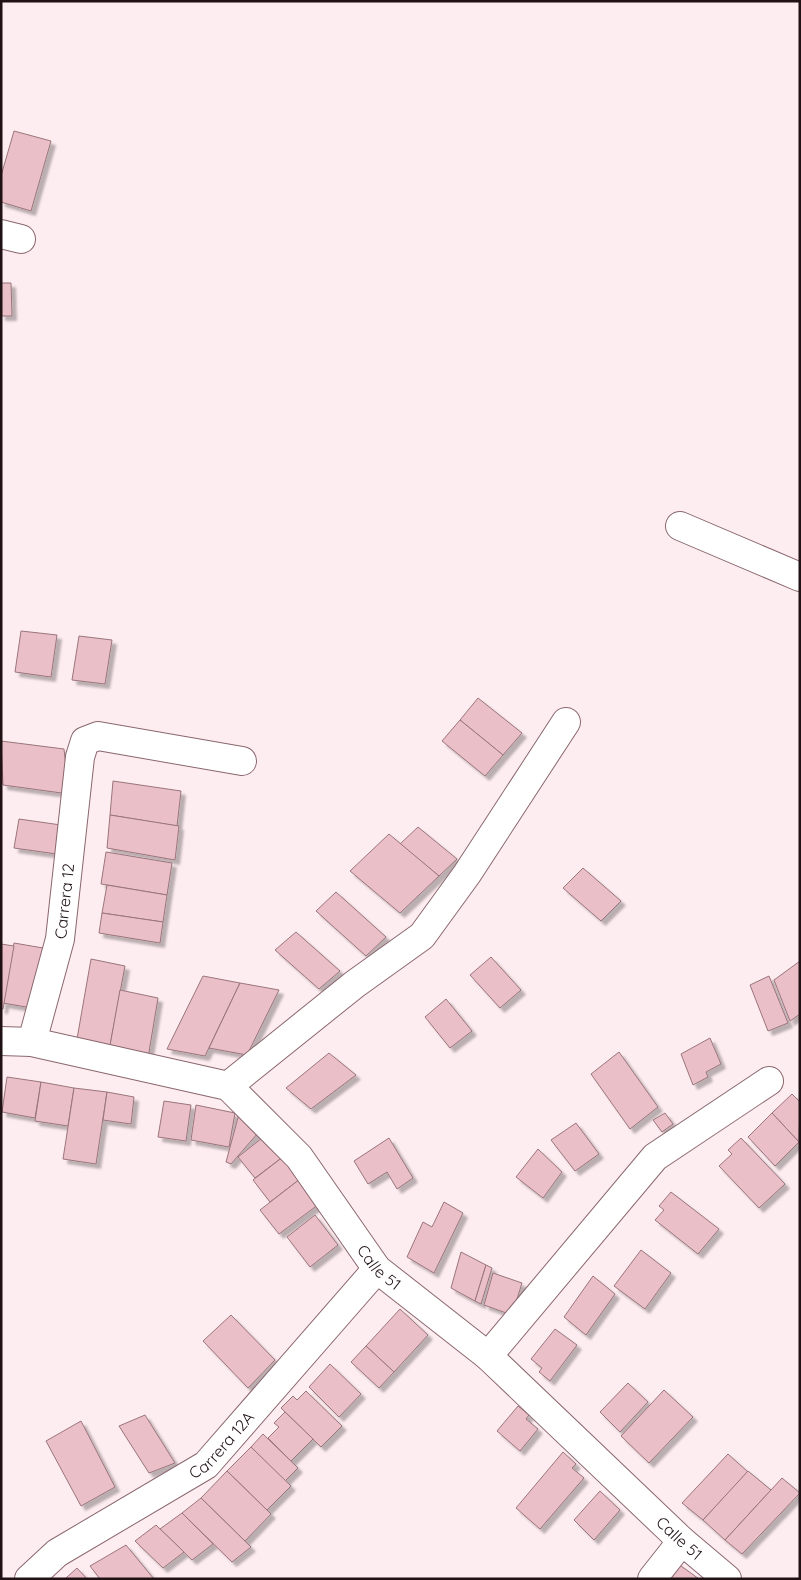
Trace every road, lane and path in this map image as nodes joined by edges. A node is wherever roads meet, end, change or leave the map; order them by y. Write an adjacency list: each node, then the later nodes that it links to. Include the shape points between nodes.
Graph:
1 (680, 526): 2 (street)
2 (800, 577)
3 (566, 722): 8 (street, via 467,874 422,936 354,984)
4 (242, 761): 6 (street, Carrera 12, via 98,736 85,741 80,757 60,939)
5 (1, 1041): 6 (street)
6 (32, 1042): 8 (street)
7 (769, 1081): 10 (street, via 655,1157)
8 (228, 1086): 9 (street, Calle 51, via 299,1157)
9 (377, 1269): 10 (street, Calle 51); 12 (street, Carrera 12A, via 206,1465 57,1553)
10 (488, 1356): 11 (street, Calle 51)
11 (682, 1541): 13 (street); 14 (street, Calle 51)
12 (29, 1579)
13 (652, 1579)
14 (727, 1579)

